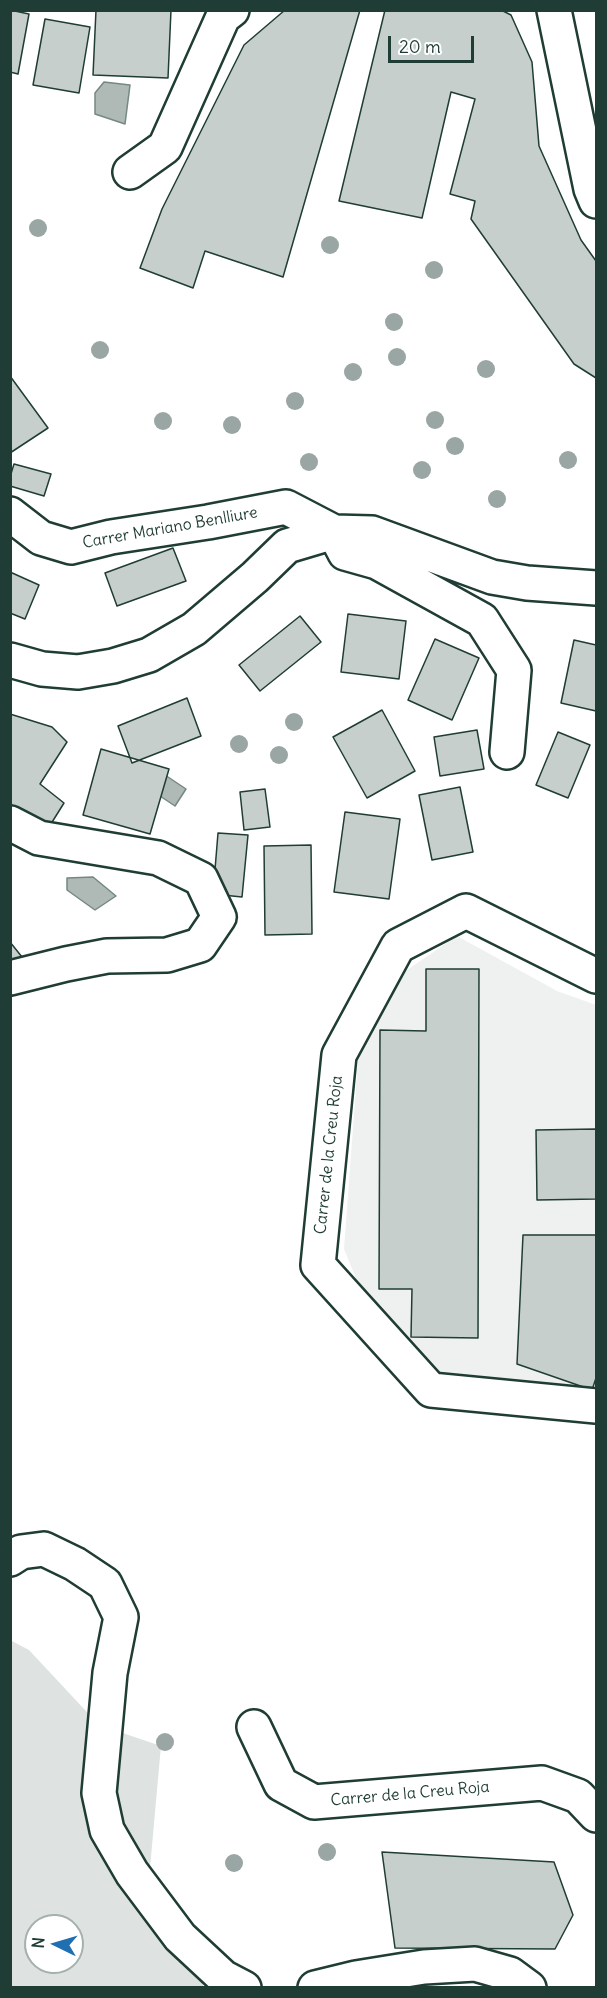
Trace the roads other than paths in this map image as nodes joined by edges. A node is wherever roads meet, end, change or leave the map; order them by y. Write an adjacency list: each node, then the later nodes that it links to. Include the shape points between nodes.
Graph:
1 (232, 10): 3 (street, via 224,17 165,147)
2 (554, 10): 4 (street, via 591,189)
3 (130, 172)
4 (597, 201)
5 (10, 514): 6 (street, Carrer Mariano Benlliure, via 41,538 71,547 286,507)
6 (334, 532): 7 (street, via 372,533 492,577); 8 (street, via 288,546 194,629 148,654 78,672 42,669); 9 (street, via 345,553 377,562 482,620 514,670)
7 (597, 588)
8 (10, 660)
9 (507, 753)
10 (10, 823): 12 (street, via 39,838 158,858 201,879 219,917 200,945 167,955 107,956)
11 (597, 976): 13 (street, Carrer de la Creu Roja, via 466,911 398,946 339,1055 318,1265 431,1390)
12 (10, 978)
13 (597, 1406)
14 (10, 1559): 17 (street, via 21,1552 45,1549 105,1584 121,1617 110,1673 99,1793 107,1830 132,1873 180,1937 223,1977)
15 (254, 1727): 16 (street, Carrer de la Creu Roja, via 281,1784 314,1802 542,1783 578,1796)
16 (597, 1815)
17 (244, 1988)
18 (315, 1988): 19 (street, via 424,1967 475,1964 510,1974)
19 (529, 1988)

